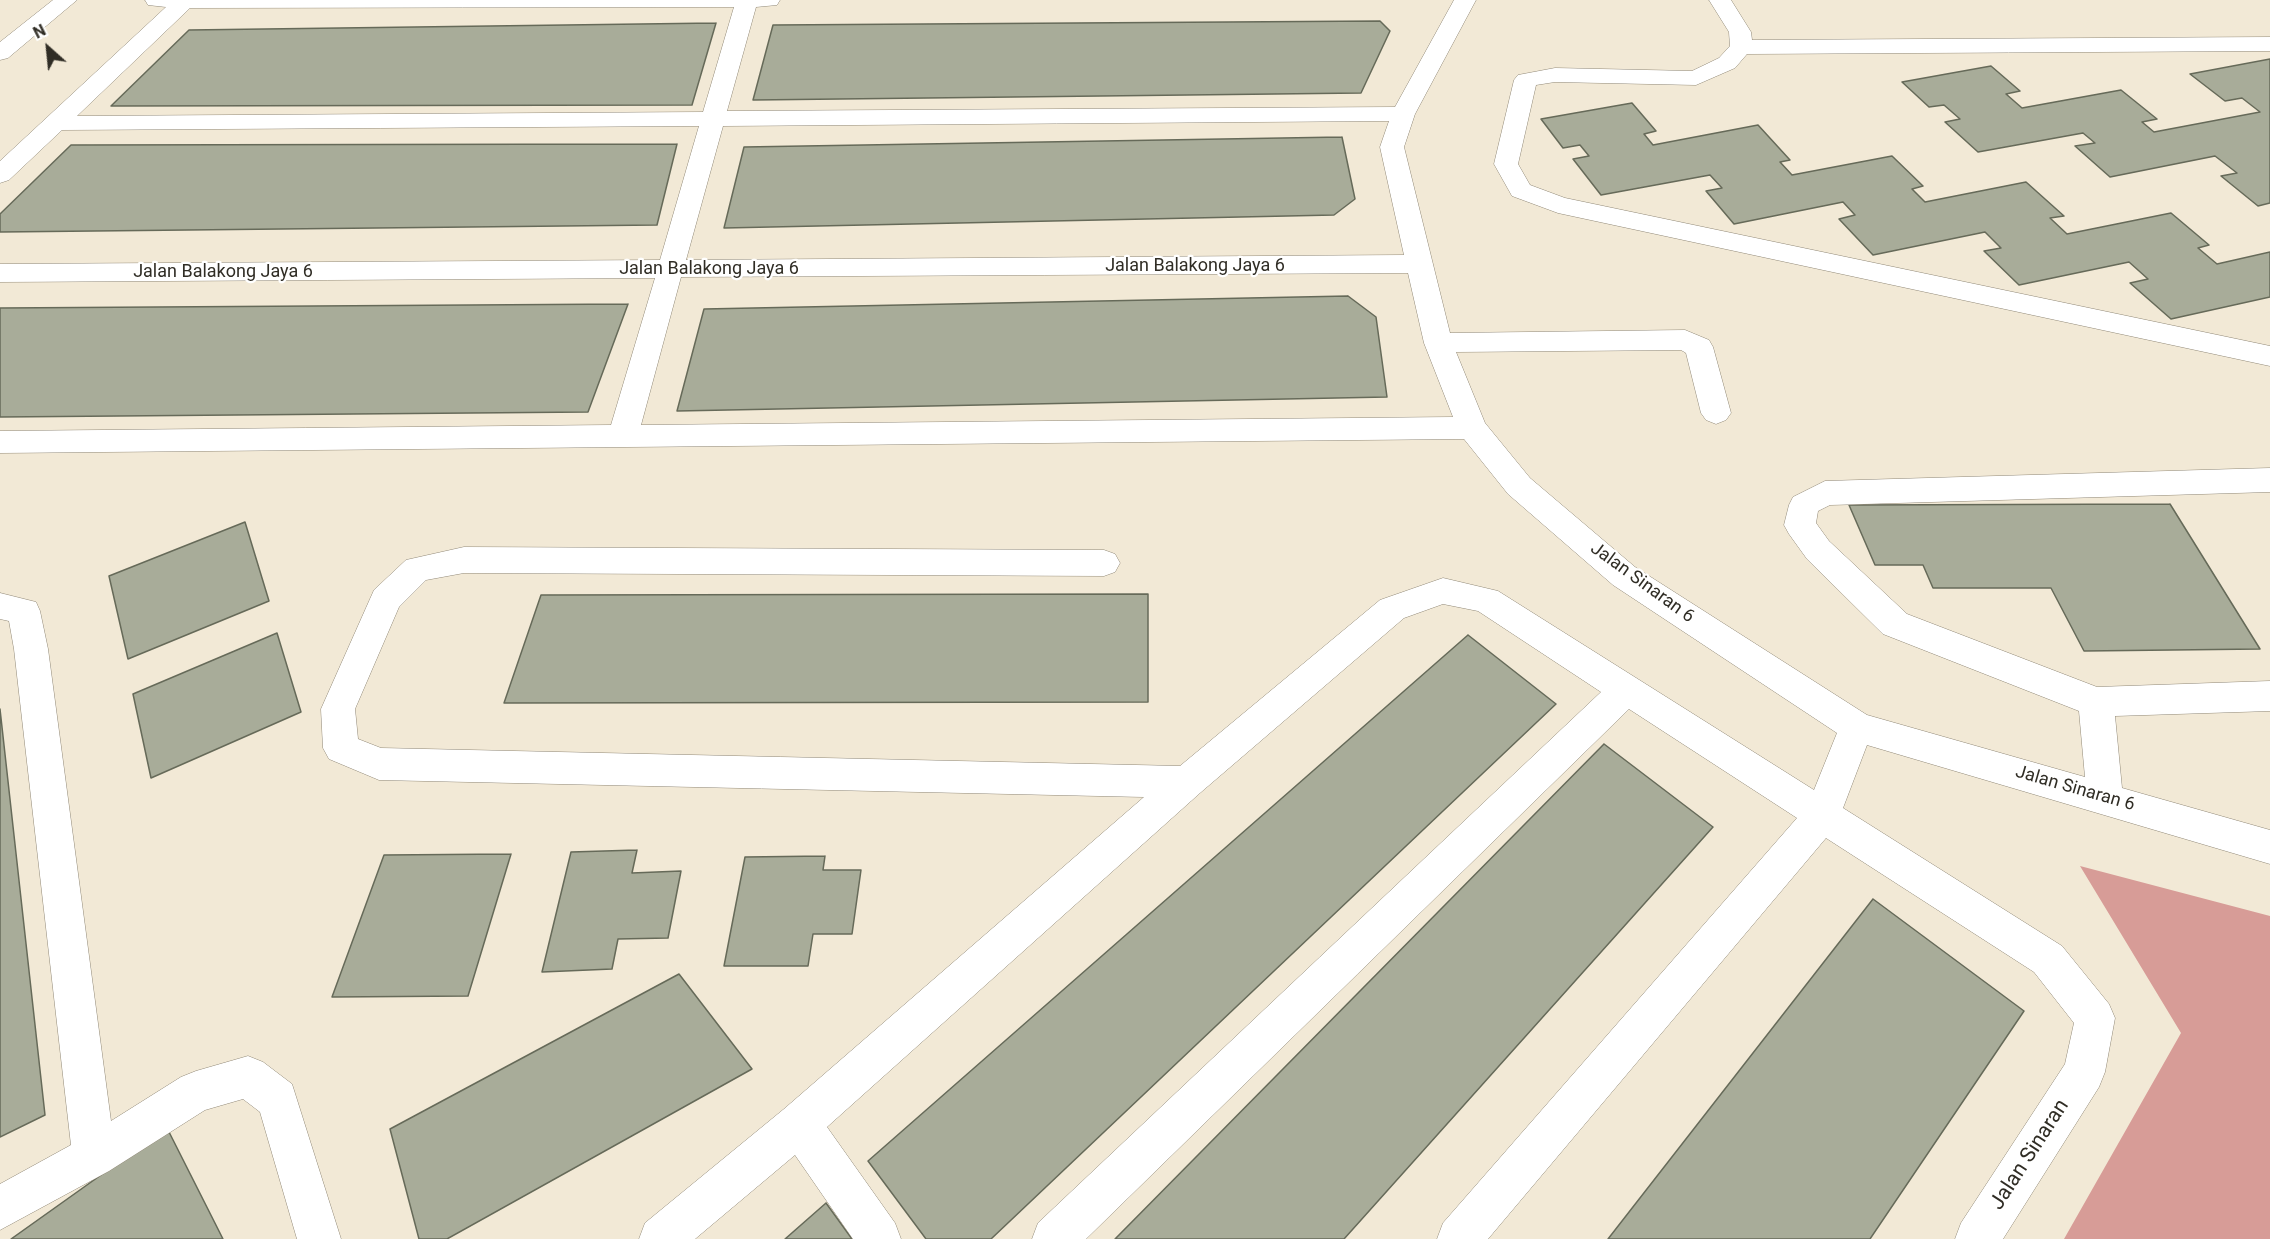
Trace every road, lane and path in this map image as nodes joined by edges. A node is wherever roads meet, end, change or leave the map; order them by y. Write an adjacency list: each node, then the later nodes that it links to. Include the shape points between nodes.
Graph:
1 (66, 0): 13 (street)
2 (156, 0): 10 (street)
3 (617, 0): 4 (street); 8 (street)
4 (747, 0): 5 (street); 15 (street)
5 (769, 0)
6 (1465, 0): 14 (street, Jalan Sinaran 6)
7 (1720, 0): 12 (street, via 1740,32)
8 (419, 1): 9 (street)
9 (224, 2): 10 (street)
10 (183, 3): 16 (street)
11 (2270, 44): 12 (street)
12 (1741, 47): 22 (street, via 1727,63 1696,78 1555,75 1526,81 1506,164 1521,190 1558,205)
13 (0, 53)
14 (1403, 114): 15 (street); 18 (street, Jalan Sinaran 6, via 1392,147)
15 (713, 119): 16 (street); 19 (street)
16 (56, 123): 17 (street)
17 (0, 175)
18 (1418, 264): 19 (street, Jalan Balakong Jaya 6); 21 (street, Jalan Sinaran 6)
19 (670, 269): 20 (street, Jalan Balakong Jaya 6); 25 (street)
20 (0, 273)
21 (1438, 343): 23 (street, via 1685,340 1699,347); 24 (street, Jalan Sinaran 6)
22 (2270, 356)
23 (1716, 413)
24 (1472, 428): 25 (street); 33 (street, Jalan Sinaran 6, via 1519,486 1624,576)
25 (623, 436): 26 (street)
26 (0, 441)
27 (2270, 480): 32 (street, via 1825,493 1804,506 1800,525 1818,550 1895,624)
28 (1104, 563): 34 (street, via 464,560 417,569 386,599 339,709 341,748 379,764)
29 (0, 606): 39 (street, via 24,611 31,649)
30 (1626, 690): 34 (street, via 1486,600 1443,591 1392,609); 36 (street); 44 (street)
31 (2270, 696): 32 (street)
32 (2096, 702): 35 (street)
33 (1857, 727): 35 (street, Jalan Sinaran 6); 36 (street)
34 (1186, 782): 38 (street)
35 (2105, 798): 37 (street, Jalan Sinaran 6)
36 (1822, 816): 45 (street); 46 (street, Jalan Sinaran, via 2048,959 2095,1018 2084,1072)
37 (2270, 847)
38 (799, 1124): 42 (street); 43 (street)
39 (94, 1156): 40 (street); 41 (street, via 196,1092 248,1077 277,1099)
40 (0, 1208)
41 (319, 1239)
42 (661, 1239)
43 (879, 1239)
44 (1054, 1239)
45 (1459, 1239)
46 (1977, 1239)

